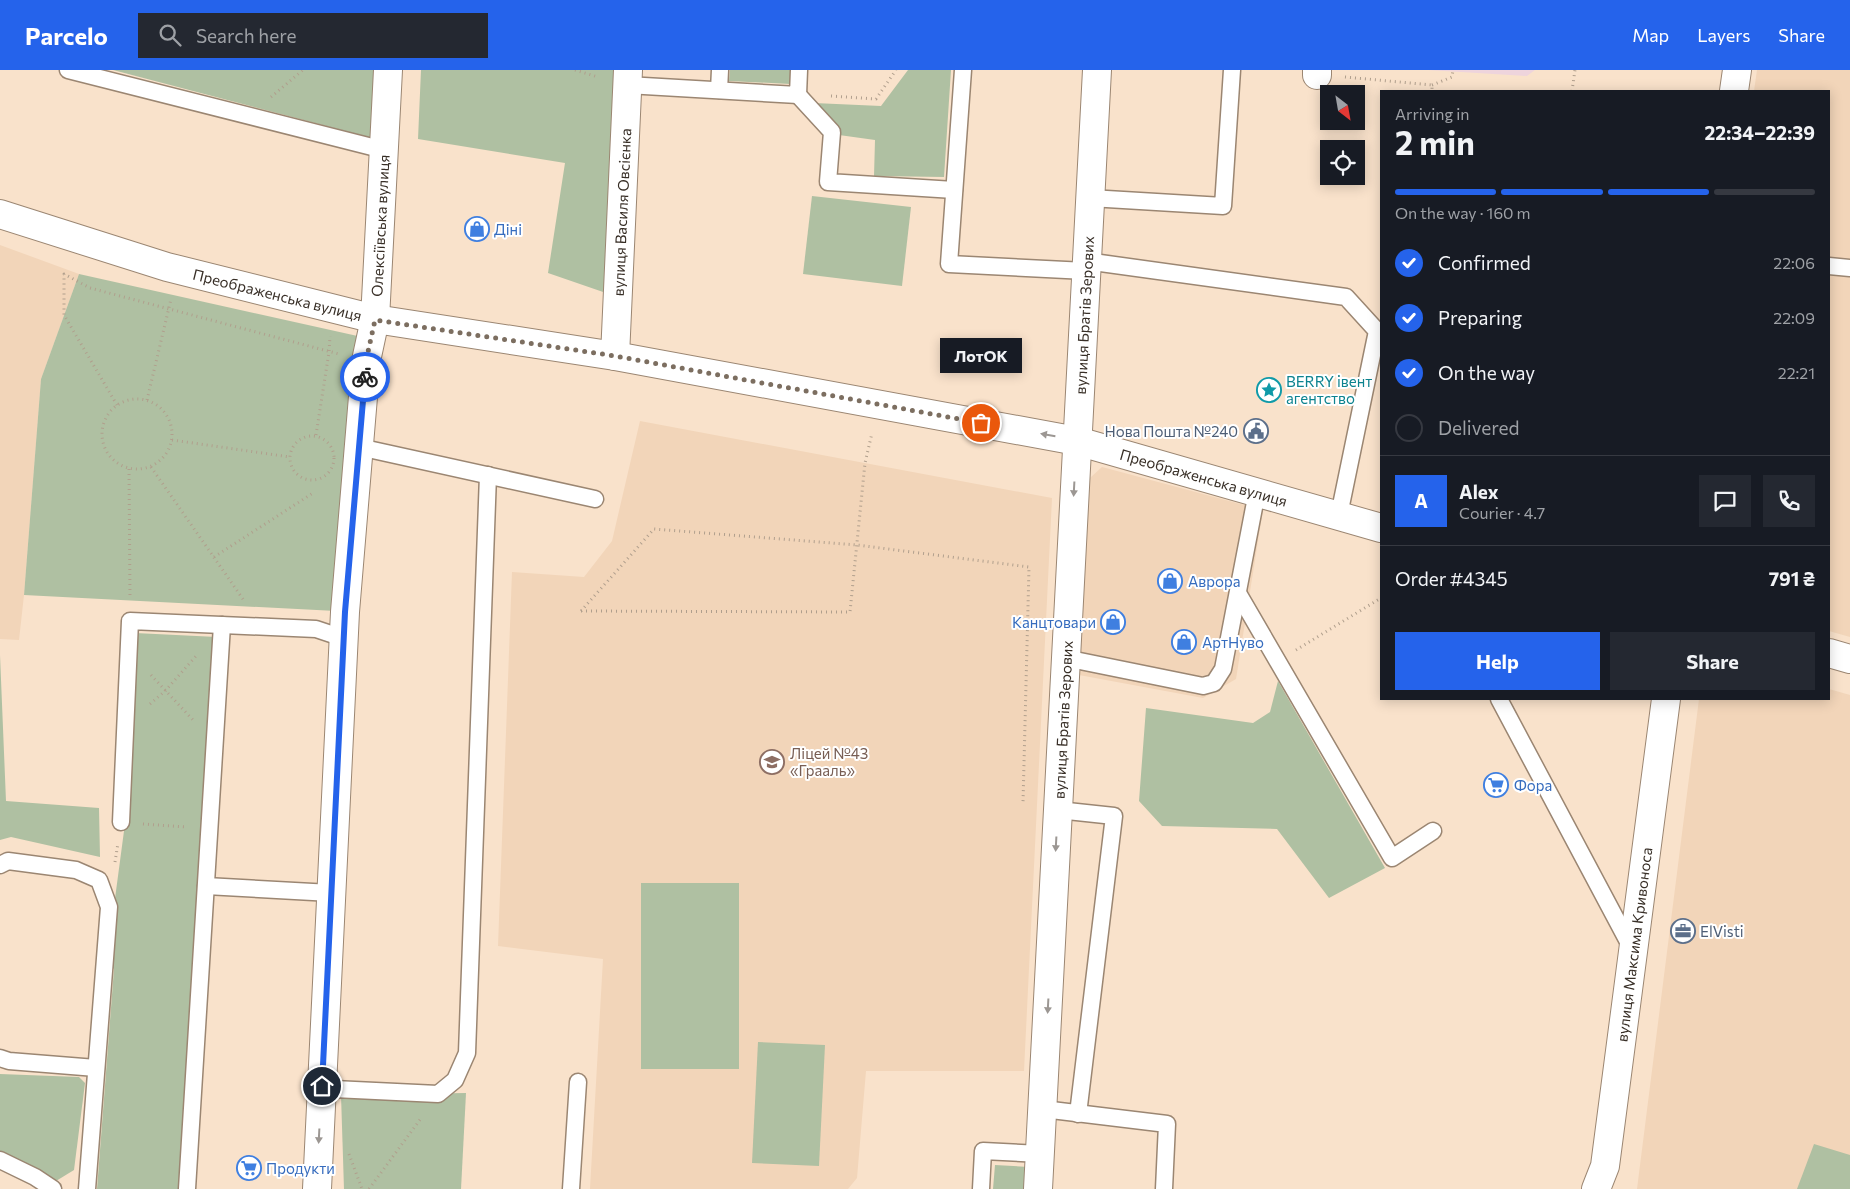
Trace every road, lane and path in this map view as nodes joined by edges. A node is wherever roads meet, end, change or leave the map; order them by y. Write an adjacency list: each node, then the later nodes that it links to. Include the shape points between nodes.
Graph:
1 (68, 70): 21 (lane)
2 (303, 70): 21 (path)
3 (388, 70): 22 (street, Олексіївська вулиця)
4 (720, 70): 16 (lane)
5 (799, 70): 20 (lane)
6 (896, 70): 20 (path, via 876,99)
7 (963, 70): 23 (lane)
8 (1097, 70): 24 (street, вулиця Братів Зерових)
9 (1232, 70): 24 (lane, via 1223,206)
10 (1453, 70): 15 (path, via 1452,77)
11 (1575, 70): 18 (path)
12 (1737, 70): 19 (street)
13 (1317, 73): 15 (path)
14 (628, 78): 16 (lane); 33 (street, вулиця Василя Овсієнка)
15 (1432, 85): 17 (path)
16 (719, 90): 20 (lane)
17 (1432, 90)
18 (1572, 90)
19 (1734, 90)
20 (798, 94): 23 (lane, via 832,132 828,182)
21 (248, 116): 22 (lane)
22 (384, 150): 30 (street, Олексіївська вулиця)
23 (954, 190): 26 (lane, via 949,264)
24 (1090, 198): 26 (street, вулиця Братів Зерових)
25 (0, 214): 30 (street, Преображенська вулиця, via 167,267)
26 (1086, 266): 40 (street, вулиця Братів Зерових); 49 (lane, via 1346,297 1376,331)
27 (1830, 266): 28 (lane)
28 (1850, 268)
29 (168, 309): 32 (path); 35 (path); 36 (path, via 90,288 64,274 64,315)
30 (375, 320): 33 (street, Преображенська вулиця); 34 (street, Олексіївська вулиця)
31 (331, 330): 32 (path)
32 (329, 352): 34 (path); 38 (path)
33 (615, 356): 40 (street, Преображенська вулиця, one-way to 33)
34 (366, 361): 41 (street, Олексіївська вулиця)
35 (148, 400): 36 (path, via 139,398); 39 (path, via 161,407 169,417)
36 (117, 405): 44 (path, via 104,423 103,440 109,456)
37 (873, 430): 51 (path, via 865,463)
38 (316, 436): 42 (path, via 308,435 295,443); 42 (path, via 323,438 332,448 334,462 328,474 315,480 300,477 291,465)
39 (172, 440): 42 (path); 43 (path, via 161,461)
40 (1077, 441): 46 (street, Преображенська вулиця); 61 (street, вулиця Братів Зерових, one-way to 61)
41 (359, 447): 45 (lane); 58 (street, Олексіївська вулиця)
42 (290, 457)
43 (151, 467): 44 (path); 52 (path)
44 (129, 469): 55 (path)
45 (488, 475): 48 (lane); 82 (lane, via 467,1053 455,1080)
46 (1257, 492): 49 (street, Преображенська вулиця); 53 (lane)
47 (313, 493): 52 (path)
48 (595, 499)
49 (1339, 516): 50 (street, Преображенська вулиця)
50 (1380, 528)
51 (857, 545): 51 (path, via 850,612 581,611 654,529); 69 (path, via 1029,567)
52 (214, 557): 57 (path)
53 (1238, 593): 61 (lane, via 1223,670 1214,683 1202,686); 63 (lane)
54 (1380, 599): 63 (path)
55 (130, 621): 56 (lane); 59 (lane)
56 (222, 625): 57 (lane); 64 (path); 68 (lane)
57 (263, 626): 58 (lane, via 316,629)
58 (343, 638): 76 (street, Олексіївська вулиця)
59 (129, 648): 64 (path); 67 (lane)
60 (1830, 653): 62 (street)
61 (1065, 658): 70 (street, вулиця Братів Зерових)
62 (1850, 659)
63 (1278, 661): 73 (lane, via 1392,858)
64 (165, 691): 67 (path); 68 (path)
65 (1500, 700): 77 (lane)
66 (1666, 700): 77 (street, вулиця Максима Кривоноса)
67 (125, 724): 71 (lane)
68 (215, 743): 72 (lane)
69 (1024, 803)
70 (1058, 810): 83 (street, вулиця Братів Зерових, one-way to 83); 84 (lane, via 1114,816)
71 (121, 822): 72 (path)
72 (209, 829): 75 (lane)
73 (1434, 831)
74 (0, 865): 79 (lane, via 8,861 76,870 98,880 108,907)
75 (206, 886): 76 (lane); 89 (lane)
76 (331, 893): 81 (street, Олексіївська вулиця)
77 (1633, 951): 96 (street, вулиця Максима Кривоноса, via 1606,1166)
78 (0, 1058): 79 (lane)
79 (96, 1068): 88 (lane)
80 (578, 1082): 92 (lane)
81 (322, 1086): 82 (lane); 90 (street, Олексіївська вулиця, one-way to 90)
82 (438, 1094): 91 (path)
83 (1042, 1109): 84 (lane); 85 (street, вулиця Братів Зерових)
84 (1078, 1114): 95 (lane, via 1167,1124)
85 (1041, 1154): 93 (lane, via 983,1151); 94 (street, вулиця Братів Зерових)
86 (0, 1160): 87 (lane)
87 (53, 1189)
88 (87, 1189)
89 (187, 1189)
90 (317, 1189)
91 (369, 1189)
92 (571, 1189)
93 (980, 1189)
94 (1038, 1189)
95 (1164, 1189)
96 (1596, 1189)

